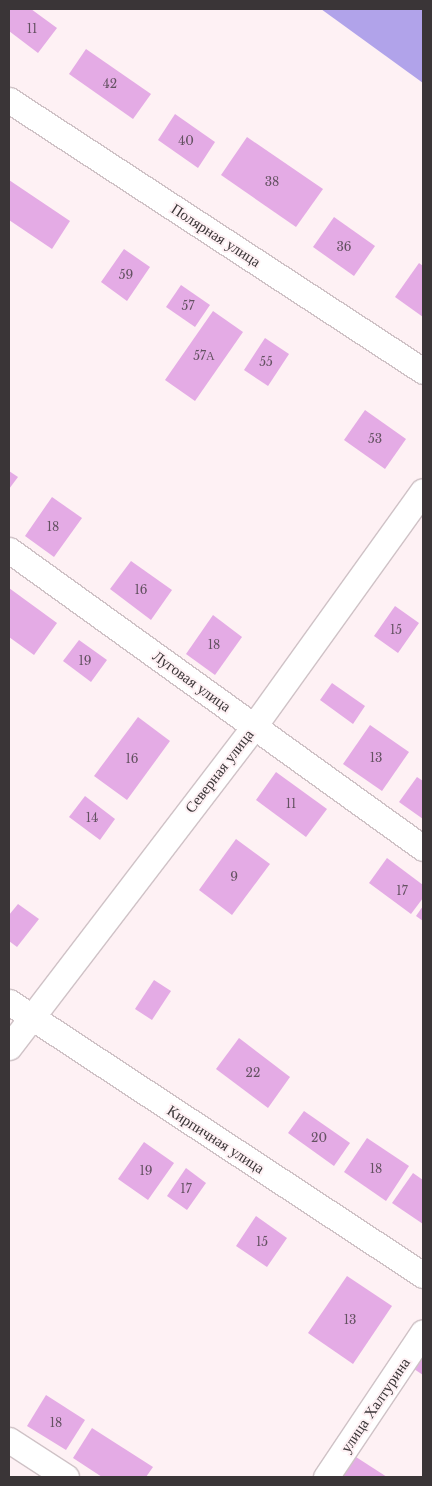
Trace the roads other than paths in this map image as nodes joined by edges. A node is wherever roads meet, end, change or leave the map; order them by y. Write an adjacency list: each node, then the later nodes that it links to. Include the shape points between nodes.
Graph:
1 (9, 100): 2 (street, Полярная улица)
2 (423, 371)
3 (423, 490): 5 (street, Северная улица)
4 (9, 550): 5 (street, Луговая улица)
5 (254, 726): 6 (street, Луговая улица); 8 (street, Северная улица)
6 (423, 848)
7 (9, 1002): 8 (street, Кирпичная улица)
8 (30, 1017): 9 (street, Северная улица); 10 (street, Кирпичная улица)
9 (9, 1047)
10 (423, 1275)
11 (423, 1332): 14 (street, улица Халтурина)
12 (9, 1440): 13 (street)
13 (66, 1477)
14 (326, 1477)

